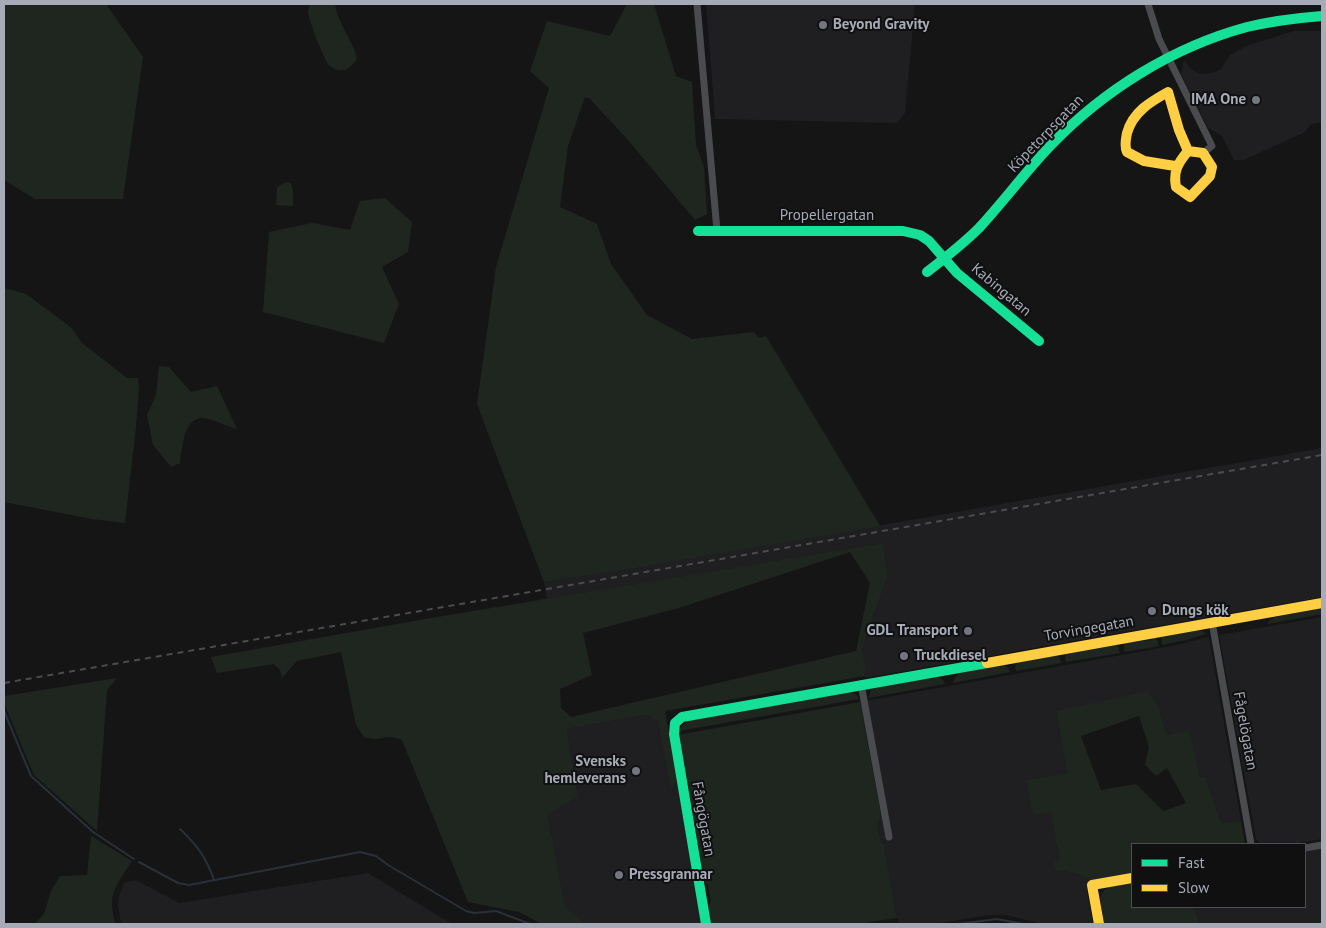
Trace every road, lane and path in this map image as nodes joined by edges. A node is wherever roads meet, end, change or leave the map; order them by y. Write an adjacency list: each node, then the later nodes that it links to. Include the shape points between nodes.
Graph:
1 (697, 4): 9 (street)
2 (1148, 4): 4 (street)
3 (1322, 16): 4 (street, Köpetorpsgatan, via 1251,28 1210,40)
4 (1168, 58): 6 (street, via 1212,146); 10 (street, Köpetorpsgatan, via 1116,88 1082,114 1050,146 990,218)
5 (1188, 150): 6 (street); 7 (street); 7 (street, via 1168,92 1138,111 1128,127 1127,152 1156,164)
6 (1203, 153): 7 (street, via 1212,168 1210,176 1190,197 1176,187)
7 (1175, 166)
8 (698, 231): 9 (street, Propellergatan)
9 (717, 231): 10 (street, Propellergatan, via 903,231 920,235)
10 (945, 259): 11 (street, Köpetorpsgatan); 12 (street, Kabingatan)
11 (927, 272)
12 (1039, 341)
13 (1322, 603): 14 (street, Torvingegatan)
14 (1212, 622): 15 (street, Torvingegatan); 18 (street, Fågelögatan)
15 (861, 684): 16 (street, Torvingegatan, via 687,715); 17 (street)
16 (677, 720): 22 (street, Fångögatan, via 674,734)
17 (889, 837)
18 (1252, 843)
19 (1322, 845): 20 (street)
20 (1306, 848)
21 (1131, 878): 23 (street, via 1092,885)
22 (706, 924)
23 (1098, 924)

